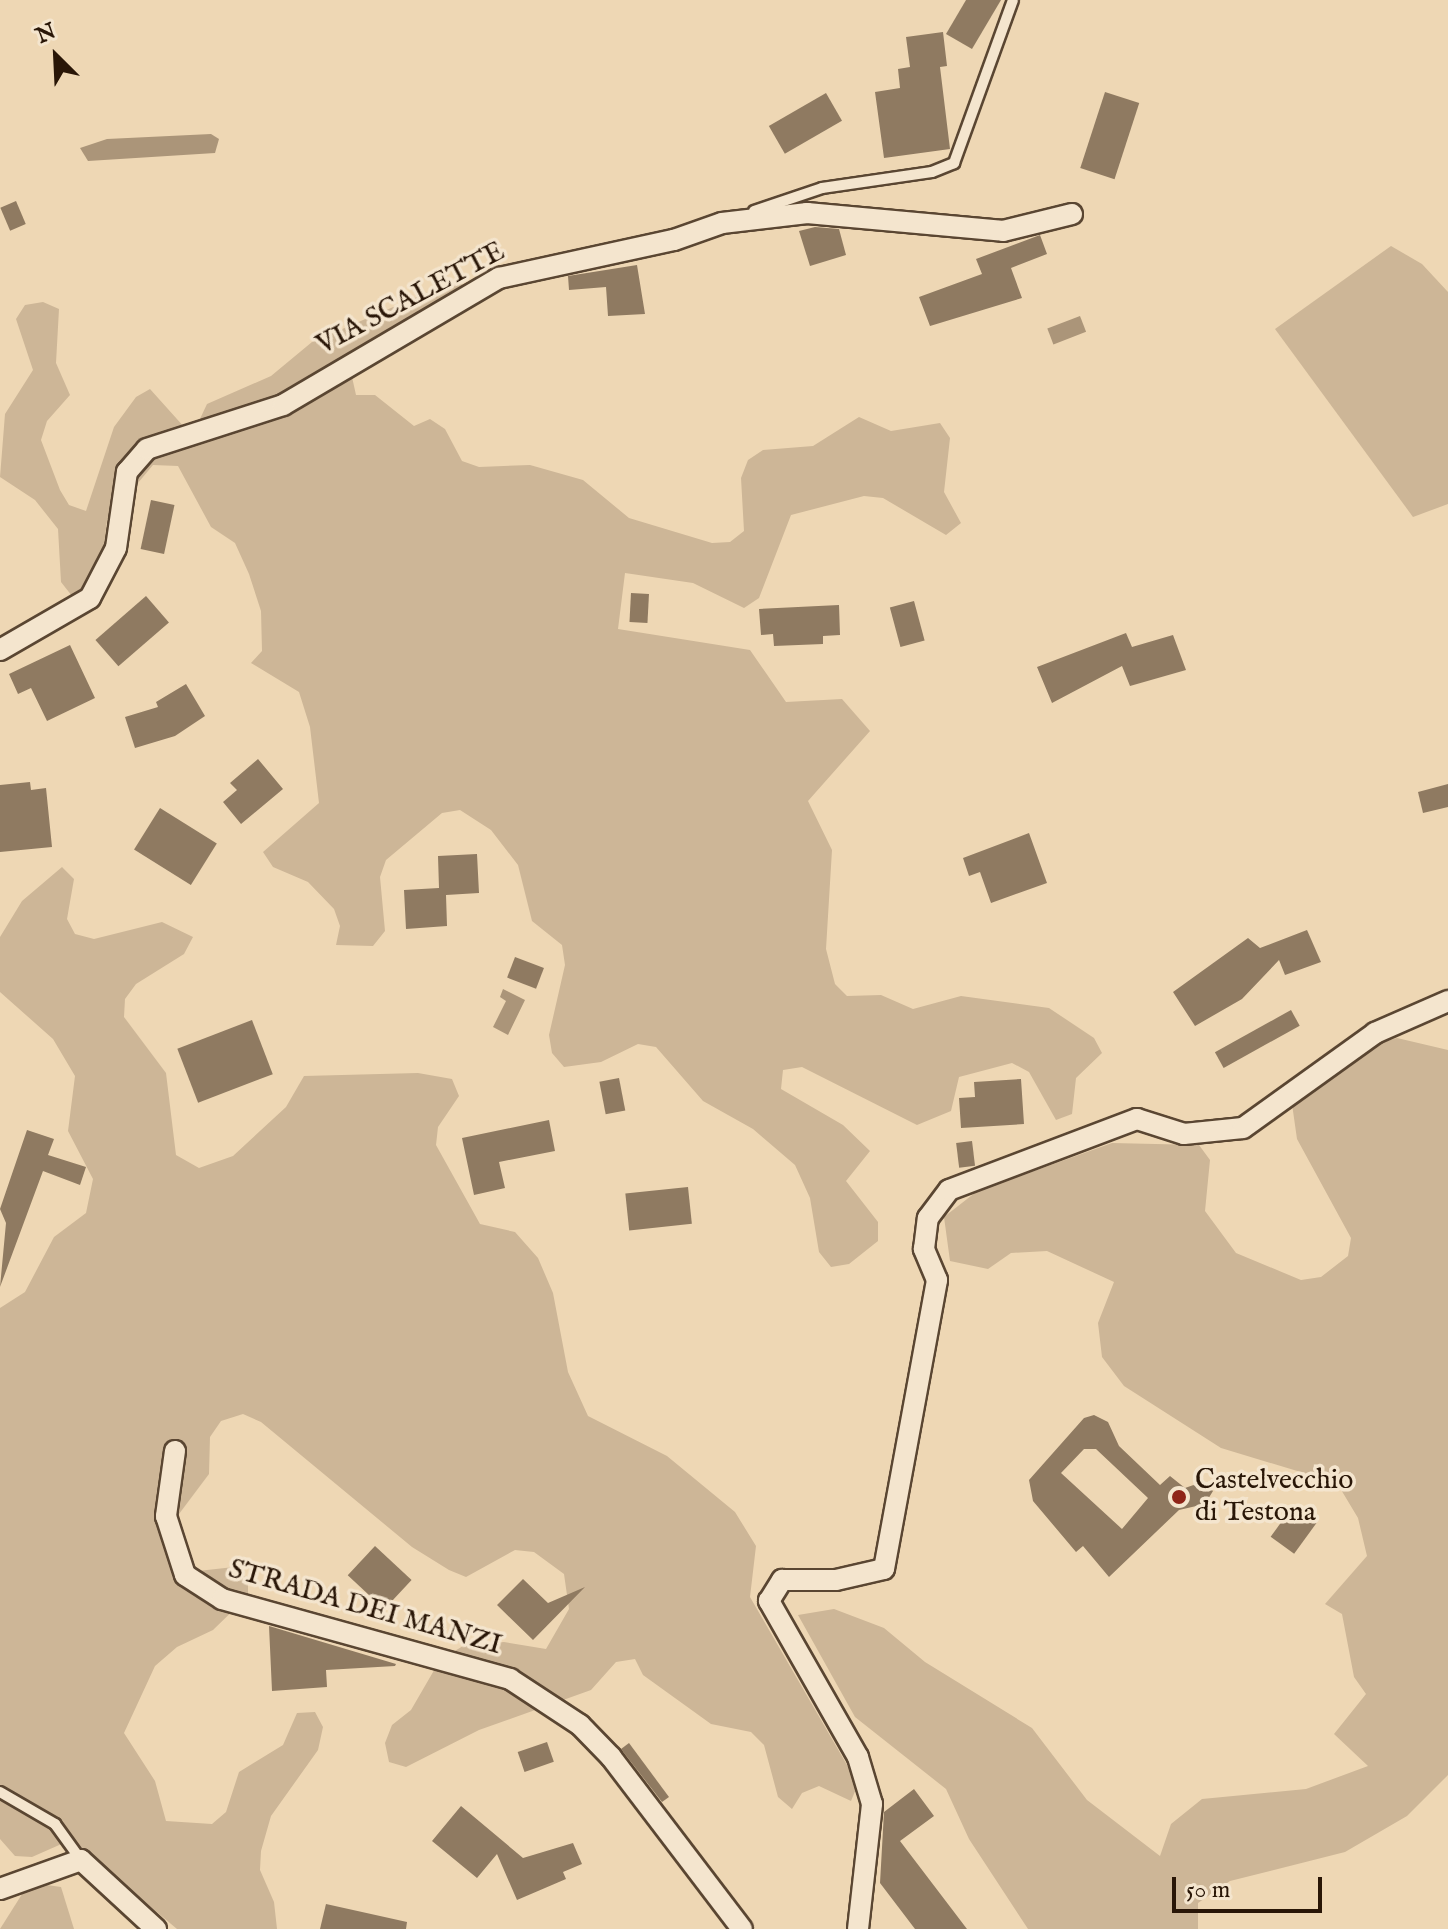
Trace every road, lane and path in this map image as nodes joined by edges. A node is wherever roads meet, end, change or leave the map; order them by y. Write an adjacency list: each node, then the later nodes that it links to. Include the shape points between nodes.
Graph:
1 (1013, 0): 3 (lane, via 954,163 932,172 822,188)
2 (1072, 214): 3 (street, VIA SCALETTE, via 1003,231 847,213)
3 (722, 223): 4 (street, VIA SCALETTE, via 674,240 499,278 283,405 147,449 127,472 116,548 90,598)
4 (0, 650)
5 (1448, 1001): 12 (street, via 1375,1033 1243,1128 1184,1134 1137,1119 949,1190 928,1218 924,1249 937,1280 884,1569 836,1580 782,1580 769,1601 858,1757 872,1804)
6 (175, 1451): 11 (street, STRADA DEI MANZI, via 166,1516 185,1575 207,1592 248,1608 510,1679 580,1725 611,1757)
7 (0, 1792): 8 (lane, via 55,1824)
8 (81, 1860): 9 (street); 10 (street)
9 (0, 1889)
10 (156, 1929)
11 (742, 1929)
12 (858, 1929)

